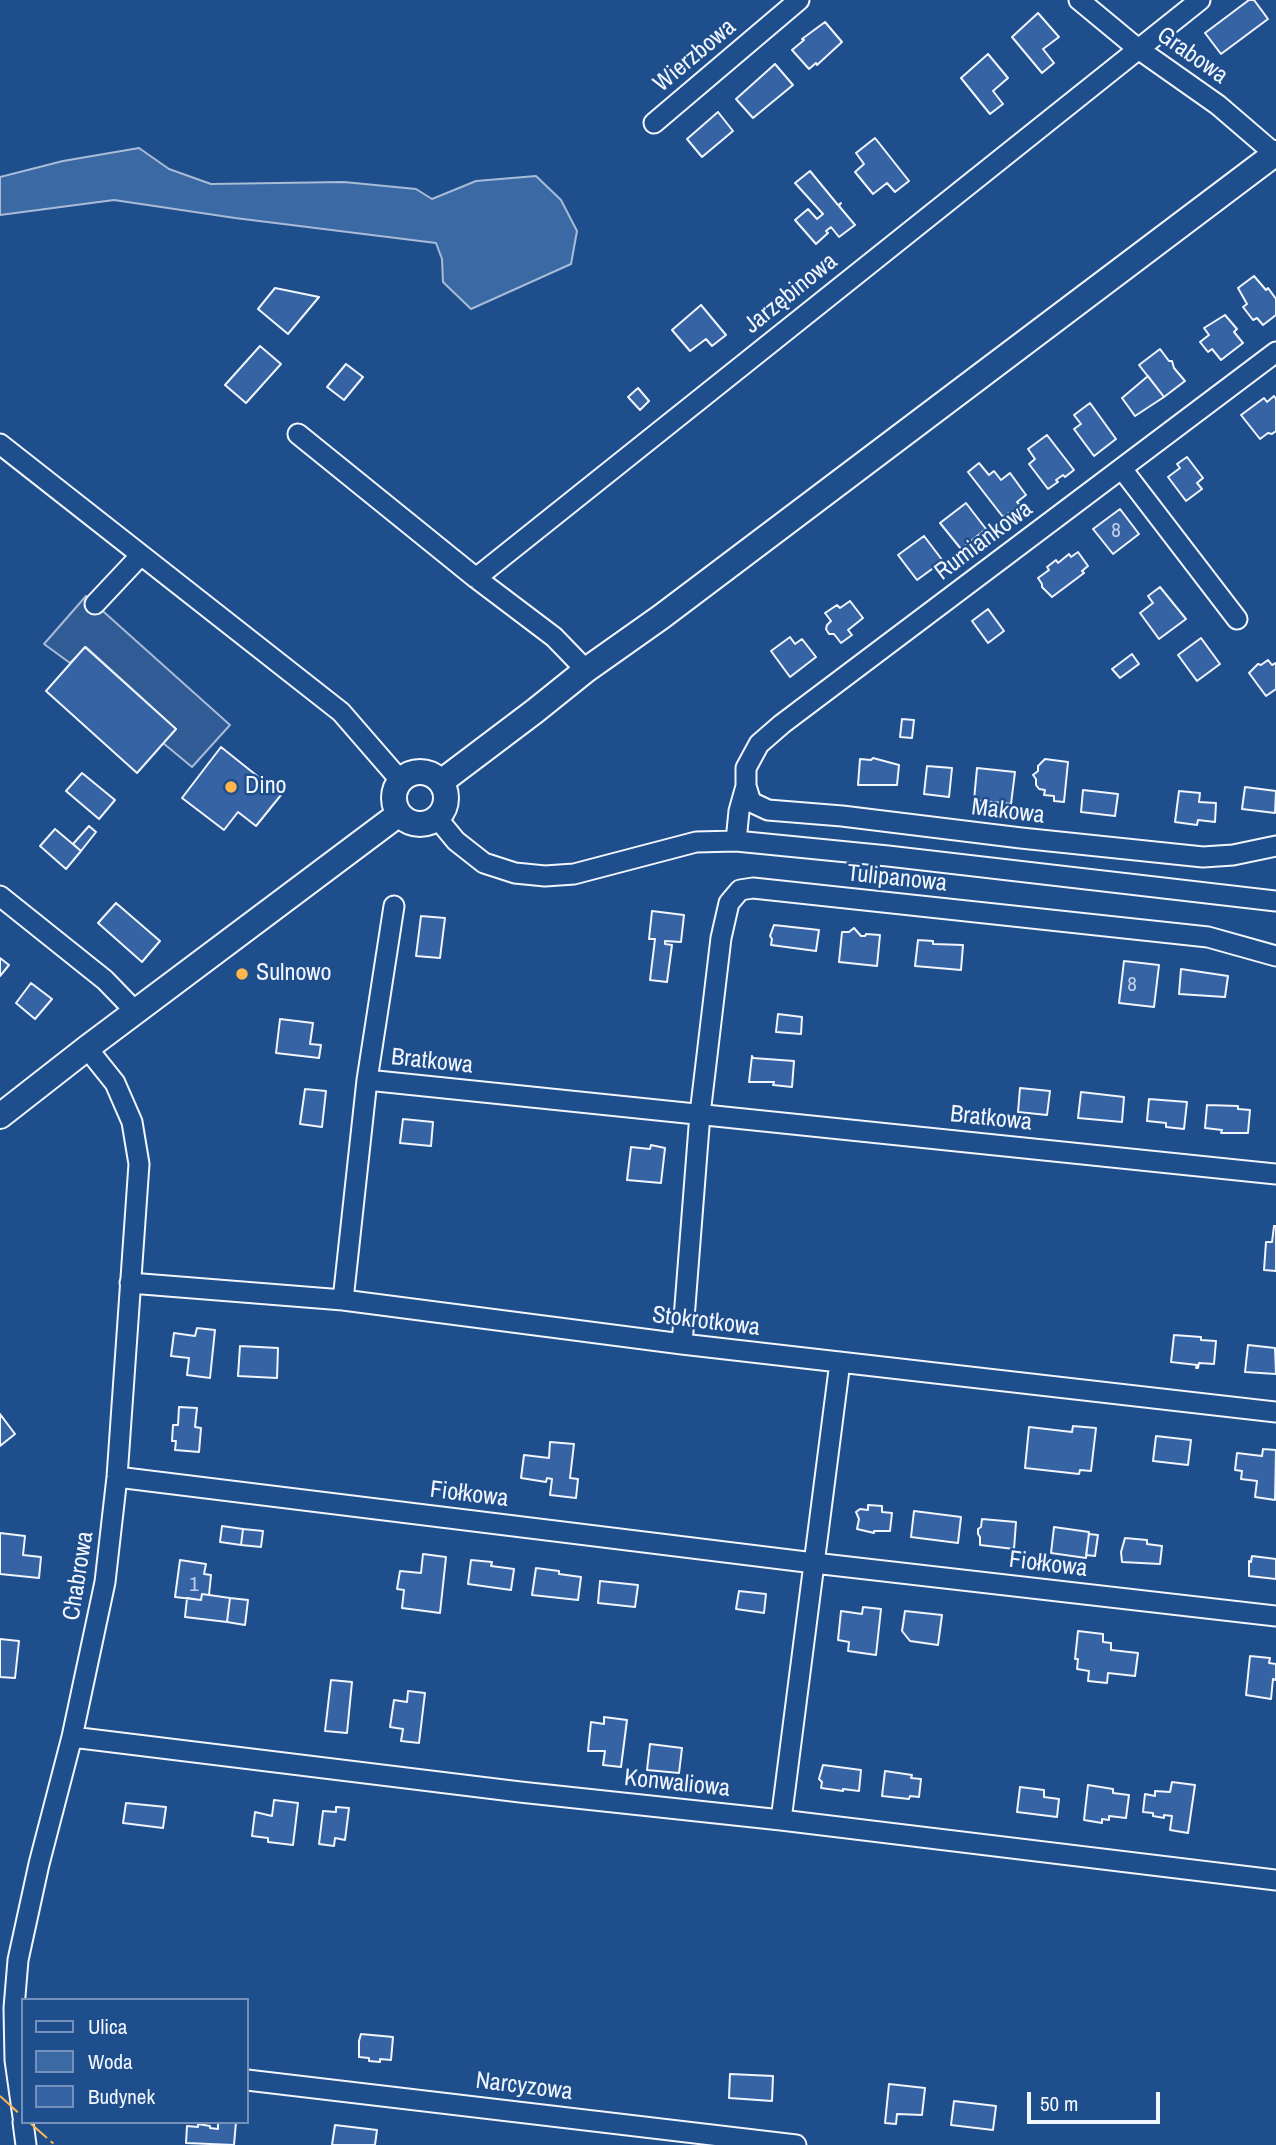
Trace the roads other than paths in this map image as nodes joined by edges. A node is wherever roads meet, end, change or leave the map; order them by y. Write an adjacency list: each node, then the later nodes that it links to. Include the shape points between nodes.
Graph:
1 (799, 0): 5 (street, Wierzbowa)
2 (1079, 0): 4 (street, Grabowa)
3 (1200, 0): 4 (street, Jarzębinowa)
4 (1138, 48): 6 (street, Grabowa); 12 (street, Jarzębinowa)
5 (654, 123)
6 (1276, 153): 15 (main road)
7 (1276, 352): 10 (street, Rumiankowa)
8 (298, 434): 12 (street)
9 (0, 444): 11 (street)
10 (1122, 469): 14 (street); 18 (street, Rumiankowa, via 782,724 759,744 746,768)
11 (141, 555): 13 (street); 16 (street, via 341,712)
12 (476, 578): 15 (street, via 554,637)
13 (95, 604)
14 (1237, 619)
15 (586, 670): 17 (main road)
16 (400, 780): 17 (main road, via 426,772); 19 (main road, via 393,800)
17 (441, 782): 20 (main road, via 446,797)
18 (746, 786): 21 (street, Rumiankowa); 22 (street, Makowa, via 751,802 768,810 1203,857)
19 (398, 814): 20 (main road, via 421,825); 27 (main road)
20 (437, 818): 21 (street, via 484,863 545,876 573,874 696,842)
21 (736, 841): 24 (street)
22 (1276, 846)
23 (0, 897): 27 (street, via 106,980)
24 (1276, 901)
25 (394, 906): 29 (street)
26 (1276, 956): 30 (street, Tulipanowa, via 1208,937 740,890 729,903 721,938)
27 (136, 1012): 28 (main road)
28 (87, 1048): 31 (main road); 33 (street, Chabrowa, via 115,1083 132,1122 139,1164)
29 (368, 1080): 30 (street, Bratkowa); 34 (street)
30 (700, 1114): 32 (street, Bratkowa); 35 (street)
31 (0, 1116)
32 (1276, 1174)
33 (130, 1283): 34 (street, Stokrotkowa); 38 (street, Chabrowa)
34 (343, 1300): 35 (street, Stokrotkowa)
35 (682, 1344): 36 (street, Stokrotkowa)
36 (840, 1362): 37 (street, Stokrotkowa); 39 (street)
37 (1276, 1412)
38 (117, 1477): 39 (street, Fiołkowa); 41 (street, Chabrowa, via 105,1582)
39 (814, 1563): 40 (street, Fiołkowa); 42 (street)
40 (1276, 1616)
41 (72, 1737): 42 (street, Konwaliowa); 44 (street, Chabrowa, via 18,1959 14,2008)
42 (782, 1820): 43 (street, Konwaliowa)
43 (1276, 1880)
44 (19, 2059): 46 (street, Chabrowa)
45 (248, 2080): 49 (street, Narcyzowa)
46 (21, 2088)
47 (23, 2124): 48 (street)
48 (26, 2145)
49 (796, 2145)

